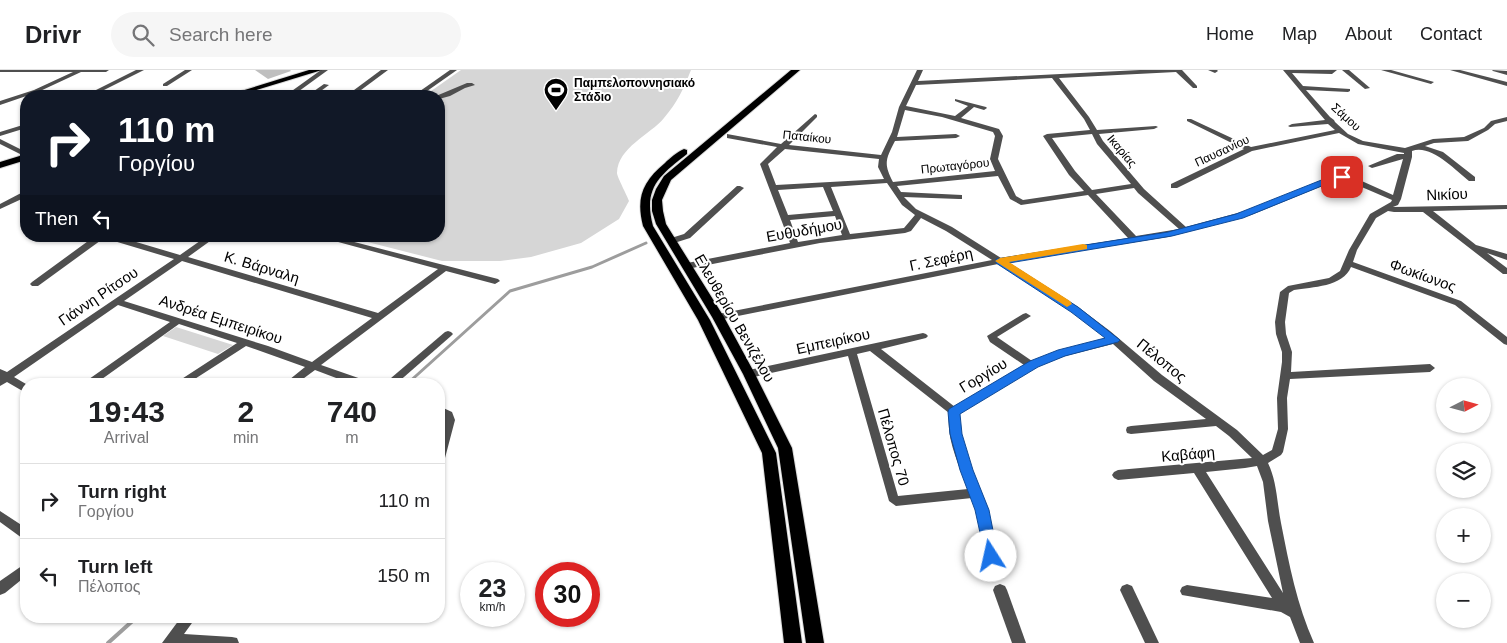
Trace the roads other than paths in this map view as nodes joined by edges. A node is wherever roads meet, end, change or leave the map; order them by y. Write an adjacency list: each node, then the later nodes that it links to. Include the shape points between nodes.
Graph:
1 (0, 70): 20 (street)
2 (106, 70): 20 (street)
3 (141, 70): 35 (street)
4 (189, 70): 27 (street)
5 (314, 70): 23 (main road)
6 (318, 70): 23 (main road)
7 (324, 70): 37 (street)
8 (385, 70): 39 (street)
9 (454, 70): 40 (street)
10 (786, 70): 163 (main road, Ελευθερίου Βενιζέλου, via 665,166 651,182 644,200 644,214 704,320 768,453)
11 (796, 70): 101 (main road, Ελευθερίου Βενιζέλου, via 667,178 656,199 656,212)
12 (920, 70): 26 (street)
13 (1178, 70): 21 (street); 31 (street)
14 (1286, 70): 15 (street); 32 (street, Σάμου)
15 (1334, 70)
16 (1345, 70): 33 (street)
17 (1384, 70): 25 (street)
18 (1453, 70): 28 (street)
19 (1495, 70): 22 (street)
20 (80, 71): 34 (street)
21 (1118, 72): 24 (street)
22 (1507, 73)
23 (302, 74): 36 (main road)
24 (1054, 76): 26 (street); 63 (street, Ικαρίας)
25 (1431, 82)
26 (915, 83): 50 (street)
27 (165, 84)
28 (1507, 84)
29 (326, 85): 38 (street)
30 (472, 85): 43 (street, via 459,86)
31 (1195, 87)
32 (1302, 88): 41 (street); 56 (street, Σάμου)
33 (1368, 88)
34 (38, 90)
35 (100, 90)
36 (249, 90)
37 (298, 90)
38 (319, 90)
39 (357, 90)
40 (425, 90)
41 (1348, 90)
42 (0, 96): 45 (street)
43 (445, 96)
44 (20, 97): 45 (street)
45 (14, 99): 46 (street); 48 (street)
46 (20, 100)
47 (957, 100): 49 (street)
48 (0, 103)
49 (973, 105): 51 (street); 53 (street)
50 (902, 107): 53 (street, Πρωταγόρου); 67 (street)
51 (984, 108)
52 (815, 116): 69 (street)
53 (956, 118): 78 (street, Πρωταγόρου, via 997,132 994,159)
54 (1507, 119): 57 (street)
55 (1188, 120): 71 (street)
56 (1332, 121): 59 (street); 62 (street, Σάμου)
57 (1497, 121): 58 (street); 70 (street, via 1464,139)
58 (1507, 124)
59 (1292, 126)
60 (1154, 127): 63 (street)
61 (20, 128): 64 (street)
62 (1341, 131): 71 (street, Παυσανίου); 73 (street, Σάμου, via 1357,141)
63 (1094, 132): 82 (street, Ικαρίας); 86 (street, via 1047,136 1066,166)
64 (0, 134)
65 (730, 136): 69 (street, Παταίκου)
66 (956, 136): 67 (street)
67 (892, 139): 74 (street)
68 (0, 141): 72 (street)
69 (782, 146): 74 (street, Παταίκου); 85 (street, via 764,164)
70 (1417, 146): 73 (street, via 1409,149); 79 (street, via 1440,154)
71 (1250, 150): 83 (street, Παυσανίου)
72 (20, 153)
73 (1408, 154): 77 (street); 90 (street)
74 (883, 157): 80 (street, Πέλοπος, via 882,167)
75 (20, 158): 76 (main road)
76 (0, 165)
77 (1372, 166)
78 (1000, 173): 80 (street, Πρωταγόρου); 86 (street, via 1020,203)
79 (1472, 179)
80 (890, 182): 81 (street, Πρωταγόρου); 87 (street, Πέλοπος)
81 (826, 185): 85 (street, Πρωταγόρου); 95 (street)
82 (1136, 185): 86 (street); 98 (street, Ικαρίας)
83 (1174, 186)
84 (740, 188): 101 (street, via 687,236)
85 (772, 188): 97 (street)
86 (1089, 192): 100 (street)
87 (898, 194): 89 (street); 96 (street, Πέλοπος)
88 (20, 197): 91 (street)
89 (959, 197)
90 (1397, 200): 93 (street); 98 (street, Γ. Σεφέρη, via 1338,177 1248,213)
91 (0, 207)
92 (1507, 207): 94 (street, Νικίου)
93 (1387, 208): 94 (street, Νικίου); 111 (street, via 1372,218)
94 (1425, 209): 107 (street)
95 (838, 213): 97 (street); 99 (street)
96 (920, 215): 99 (street, Ευθυδήμου, via 907,230); 110 (street, Πέλοπος)
97 (785, 218): 106 (street)
98 (1185, 230): 100 (street, Γ. Σεφέρη)
99 (848, 236): 106 (street, Ευθυδήμου)
100 (1134, 239): 110 (street, Γ. Σεφέρη)
101 (671, 241): 112 (main road, Ελευθερίου Βενιζέλου)
102 (93, 242): 116 (street)
103 (128, 242): 108 (street, Κ. Βάρναλη)
104 (204, 242): 108 (street, Γιάννη Ρίτσου)
105 (343, 242): 113 (street)
106 (795, 244): 112 (street, Ευθυδήμου)
107 (1470, 244): 109 (street); 114 (street)
108 (182, 257): 117 (street, Γιάννη Ρίτσου); 118 (street, Κ. Βάρναλη)
109 (1507, 257)
110 (1000, 261): 120 (street, Γ. Σεφέρη); 124 (street, Πέλοπος, via 1075,309)
111 (1348, 263): 126 (street, Φωκίωνος, via 1455,301); 133 (street, via 1344,273 1337,278 1291,288 1284,294 1280,322 1287,352)
112 (687, 266): 120 (main road, Ελευθερίου Βενιζέλου)
113 (445, 268): 115 (street); 118 (street)
114 (1506, 272)
115 (495, 281)
116 (35, 284)
117 (117, 302): 121 (street, Ανδρέα Εμπειρίκου); 134 (street, Γιάννη Ρίτσου)
118 (381, 316): 130 (street)
119 (1026, 316): 129 (street, via 992,336 993,340)
120 (718, 317): 132 (main road, Ελευθερίου Βενιζέλου)
121 (177, 321): 125 (street, Ανδρέα Εμπειρίκου); 135 (street)
122 (448, 334): 139 (street)
123 (923, 336): 127 (street, Εμπειρίκου)
124 (1114, 340): 129 (street, Γοργίου, via 1062,353); 143 (street, Πέλοπος, via 1158,378)
125 (245, 342): 130 (street, Ανδρέα Εμπειρίκου); 136 (street)
126 (1507, 342)
127 (872, 347): 128 (street, Εμπειρίκου); 141 (street)
128 (852, 352): 132 (street, Εμπειρίκου); 149 (street, Πέλοπος 70, via 893,498 896,501)
129 (1031, 365): 141 (street, Γοργίου)
130 (315, 366): 137 (street); 138 (street, Ανδρέα Εμπειρίκου)
131 (1430, 368): 133 (street)
132 (749, 374): 164 (main road, Ελευθερίου Βενιζέλου, via 782,438 788,458)
133 (1286, 376): 146 (street, via 1280,445 1273,455)
134 (2, 377): 140 (street)
135 (96, 378)
136 (188, 378)
137 (297, 378)
138 (347, 378)
139 (396, 378)
140 (20, 386)
141 (954, 412): 149 (street, Γοργίου, via 956,434)
142 (445, 414): 145 (street, via 450,422)
143 (1218, 422): 144 (street); 146 (street, Πέλοπος)
144 (1131, 430)
145 (445, 438)
146 (1260, 460): 147 (street, Καβάφη); 159 (street, Πέλοπος, via 1269,482 1278,545)
147 (1197, 468): 148 (street, Καβάφη); 158 (street)
148 (1118, 475)
149 (976, 493): 152 (street, Γοργίου)
150 (0, 516): 151 (street)
151 (20, 530)
152 (991, 556)
153 (20, 574): 154 (street)
154 (0, 589)
155 (1000, 590): 165 (street)
156 (1127, 590): 166 (street)
157 (1187, 591): 158 (street)
158 (1284, 606): 159 (street)
159 (1296, 614): 167 (street, Πέλοπος)
160 (185, 623): 161 (street)
161 (171, 641): 162 (street)
162 (232, 643)
163 (793, 643)
164 (815, 643)
165 (1019, 643)
166 (1152, 643)
167 (1307, 643)

